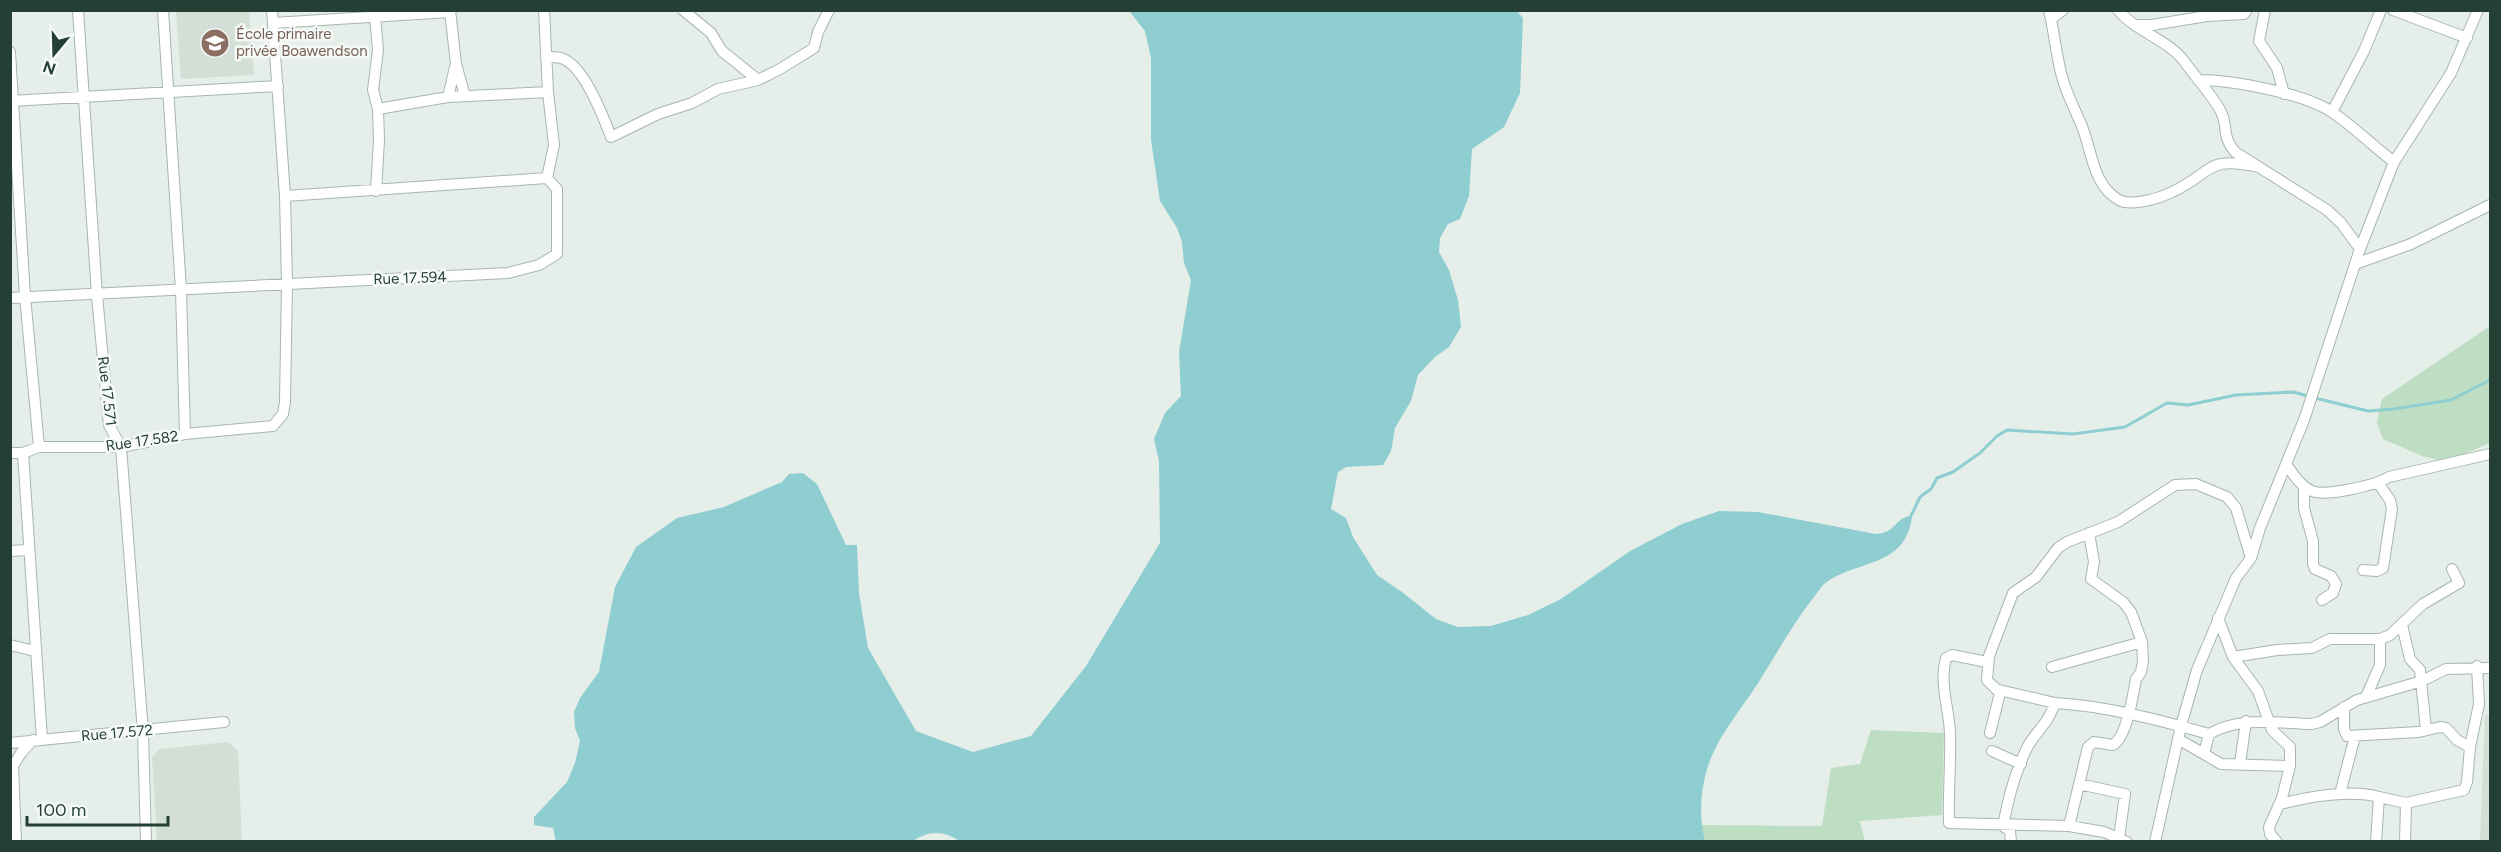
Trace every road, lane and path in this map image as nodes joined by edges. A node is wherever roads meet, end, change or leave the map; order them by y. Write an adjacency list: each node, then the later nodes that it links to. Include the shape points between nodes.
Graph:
1 (78, 10): 29 (street, Rue 17.571)
2 (163, 10): 26 (street)
3 (272, 10): 17 (street)
4 (544, 10): 21 (street)
5 (683, 10): 23 (street, via 711,33 722,51)
6 (829, 10): 23 (street, via 814,48)
7 (2063, 10): 15 (street)
8 (2118, 10): 18 (street)
9 (2247, 10): 18 (street, via 2241,14)
10 (2265, 10): 28 (street, via 2259,41 2277,68)
11 (2381, 10): 34 (street)
12 (2393, 10): 19 (street)
13 (2478, 10): 19 (street)
14 (450, 11): 16 (street); 22 (street)
15 (2050, 15): 36 (street, via 2061,75 2099,177 2117,199 2126,202 2158,198 2215,164 2234,162)
16 (375, 16): 17 (street); 33 (street, via 378,50 373,90)
17 (273, 23): 25 (street)
18 (2136, 25): 24 (street, via 2172,49)
19 (2467, 38): 35 (street, via 2451,73)
20 (10, 52): 32 (street)
21 (546, 57): 23 (street, via 562,58 581,75 610,138 718,89); 27 (street)
22 (456, 64): 30 (street); 31 (street)
23 (758, 80)
24 (2198, 80): 28 (street); 36 (street, via 2223,115 2229,145)
25 (278, 86): 26 (street); 39 (street)
26 (169, 92): 29 (street); 44 (street)
27 (548, 92): 30 (street); 37 (street, via 554,145)
28 (2284, 94): 34 (street)
29 (83, 96): 32 (street); 45 (street, Rue 17.571)
30 (465, 96): 31 (street)
31 (448, 98): 33 (street)
32 (12, 101): 46 (street)
33 (378, 109): 38 (street)
34 (2332, 112): 35 (street)
35 (2394, 162): 41 (street)
36 (2259, 167): 41 (street, via 2327,210 2342,223)
37 (547, 178): 38 (street); 43 (street, Rue 17.594, via 557,189 558,248 555,256 539,265 508,273)
38 (376, 191): 39 (street)
39 (285, 196): 43 (street)
40 (2490, 205): 42 (street, via 2410,244)
41 (2360, 249): 42 (street)
42 (2355, 264): 54 (street, via 2312,398)
43 (287, 283): 44 (street, Rue 17.594); 48 (street, Rue 17.582, via 283,414 273,426)
44 (181, 290): 45 (street, Rue 17.594); 48 (street)
45 (97, 295): 46 (street, Rue 17.594); 50 (street, Rue 17.571, via 109,425)
46 (26, 296): 47 (street, Rue 17.594); 49 (street)
47 (10, 298)
48 (185, 434): 50 (street, Rue 17.582)
49 (39, 447): 50 (street, Rue 17.582); 52 (street, Rue 17.582)
50 (121, 447): 86 (street, Rue 17.571)
51 (10, 453): 52 (street, Rue 17.582)
52 (23, 453): 58 (street)
53 (2490, 454): 55 (street, via 2389,477)
54 (2286, 464): 56 (street); 60 (street)
55 (2378, 483): 56 (street, via 2322,493); 62 (street, via 2392,509 2383,568)
56 (2304, 487): 63 (street, via 2313,564 2315,570 2331,576 2336,584 2333,593)
57 (2089, 533): 60 (street, via 2118,522 2175,485 2196,484 2227,497 2236,508); 67 (street, via 2094,562 2091,579 2132,612); 71 (street, via 2058,548 2036,577 2013,593)
58 (28, 550): 59 (street); 69 (street)
59 (10, 551)
60 (2251, 558): 64 (street, via 2236,578)
61 (2452, 569): 65 (street, via 2459,583 2423,604)
62 (2363, 570)
63 (2322, 600)
64 (2218, 618): 70 (street); 84 (street, via 2197,670)
65 (2402, 625): 66 (street); 75 (street, via 2410,659 2420,670)
66 (2380, 639): 70 (street, via 2330,639 2312,648); 77 (street, via 2380,665)
67 (2142, 642): 73 (street); 80 (street, via 2143,661)
68 (10, 645): 69 (street)
69 (35, 651): 91 (street)
70 (2233, 657): 83 (street, via 2255,686)
71 (1987, 662): 76 (street, via 1987,680); 104 (street, via 1952,655 1946,658 1943,669 1950,732 1949,823)
72 (2477, 666): 74 (street); 75 (street, via 2446,669); 93 (street, via 2484,707)
73 (2052, 668)
74 (2490, 668)
75 (2422, 681): 77 (street); 85 (street)
76 (1999, 690): 78 (street); 87 (street)
77 (2366, 697): 79 (street)
78 (2055, 703): 80 (street); 96 (street)
79 (2344, 707): 83 (street, via 2311,724); 89 (street, via 2344,733)
80 (2129, 714): 84 (street); 99 (street, via 2118,742 2113,746 2094,742 2088,747)
81 (2246, 721): 83 (street); 88 (street); 97 (street)
82 (224, 722): 86 (street, Rue 17.572)
83 (2270, 723): 98 (street, via 2274,733 2288,742)
84 (2181, 726): 88 (street); 90 (street)
85 (2426, 730): 89 (street); 93 (street, via 2446,728)
86 (143, 732): 91 (street, Rue 17.572); 108 (street, Rue 17.571)
87 (1990, 733)
88 (2209, 734): 95 (street)
89 (2355, 736): 100 (street)
90 (2178, 739): 95 (street); 110 (street)
91 (38, 740): 92 (street, Rue 17.572); 107 (street, via 21,753 13,766)
92 (10, 743)
93 (2470, 747): 102 (street, via 2464,790)
94 (1992, 751): 96 (street)
95 (2204, 754): 97 (street, via 2221,764)
96 (2021, 764): 104 (street)
97 (2240, 764): 98 (street)
98 (2290, 766): 103 (street)
99 (2079, 784): 105 (street); 106 (street, via 2125,794)
100 (2340, 794): 101 (street); 103 (street)
101 (2379, 797): 102 (street); 112 (street)
102 (2406, 803): 113 (street)
103 (2280, 804): 111 (street, via 2269,827)
104 (2003, 826): 105 (street); 109 (street, via 2010,831)
105 (2069, 826): 106 (street)
106 (2123, 840)
107 (16, 842)
108 (146, 842)
109 (2011, 842)
110 (2155, 842)
111 (2277, 842)
112 (2376, 842)
113 (2405, 842)

